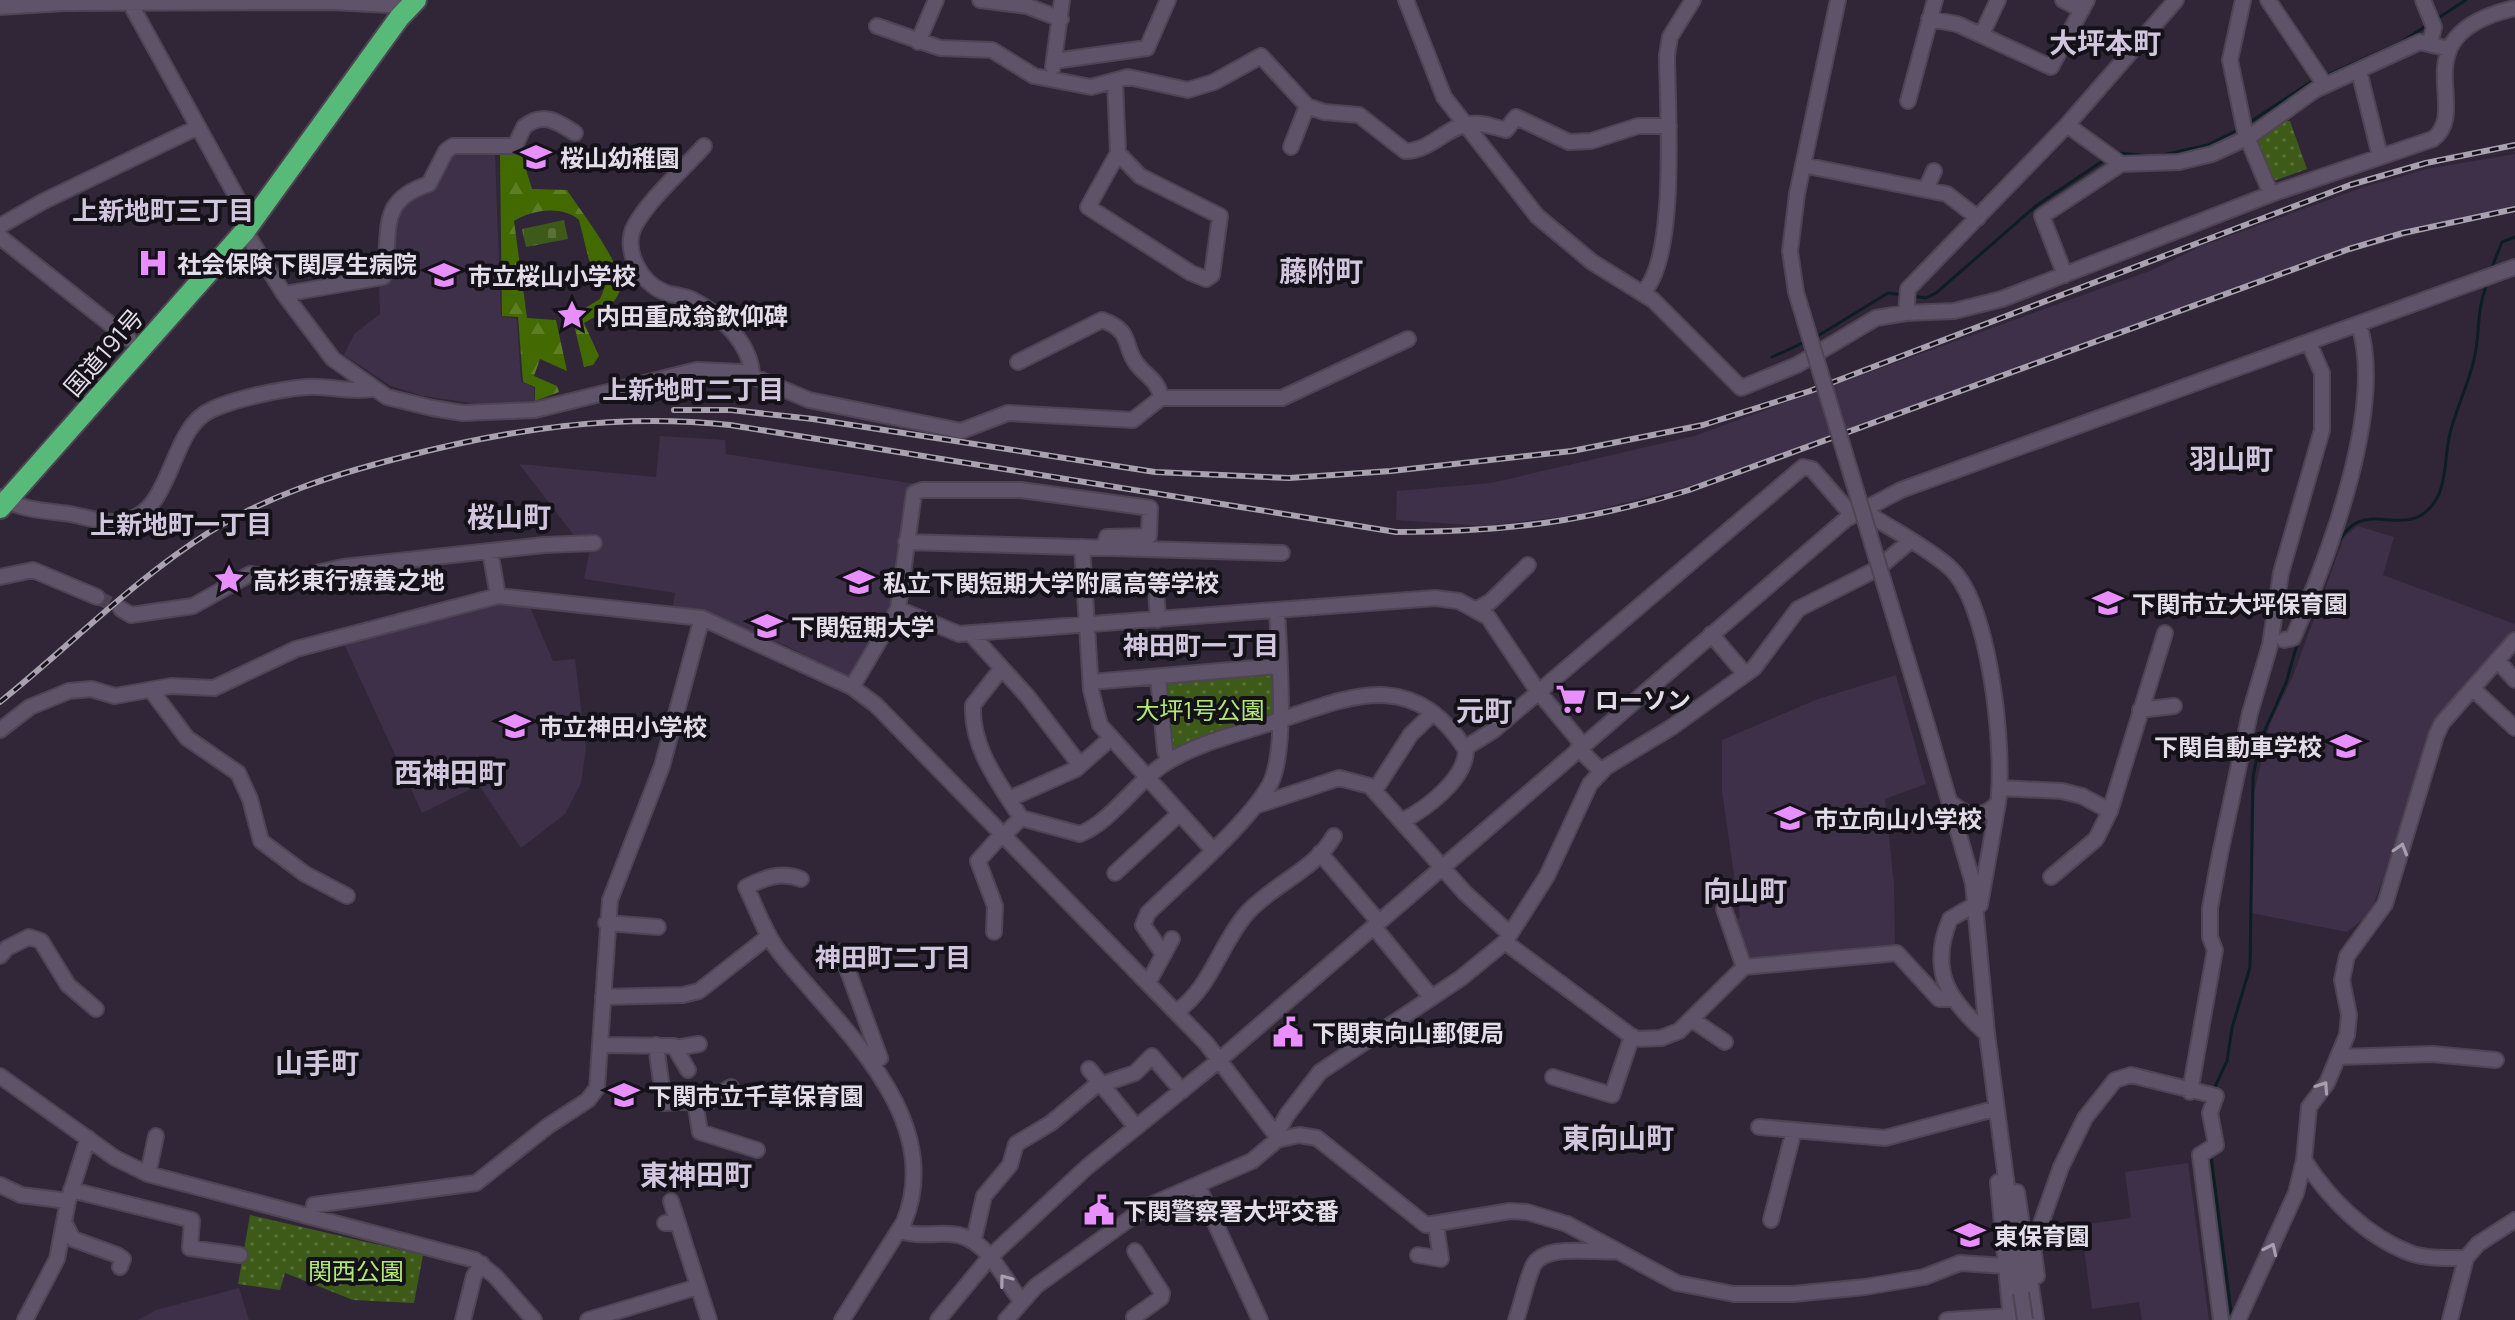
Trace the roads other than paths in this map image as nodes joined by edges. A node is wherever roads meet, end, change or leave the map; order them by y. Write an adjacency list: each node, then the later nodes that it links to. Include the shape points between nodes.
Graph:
1 (936, 0): 28 (street)
2 (980, 0): 23 (street, via 1027,6)
3 (1062, 0): 23 (street)
4 (1168, 0): 31 (street, via 1147,48)
5 (1406, 0): 38 (street, via 1434,75)
6 (1693, 0): 40 (street, via 1670,37)
7 (1838, 0): 49 (street)
8 (1926, 0): 27 (street)
9 (1935, 0): 24 (street)
10 (1998, 0): 26 (street)
11 (2063, 0): 20 (street)
12 (2176, 0): 39 (street)
13 (2243, 0): 42 (street, via 2230,60)
14 (2268, 0): 33 (street)
15 (2423, 0): 29 (street, via 2432,21)
16 (331, 1): 17 (street); 19 (street)
17 (262, 2): 18 (street)
18 (130, 3): 21 (street); 41 (street)
19 (413, 3): 55 (highway, 国道191号)
20 (2085, 5): 26 (street, via 2051,67)
21 (0, 7)
22 (2515, 8): 30 (street, via 2467,25)
23 (1061, 19): 31 (street)
24 (1929, 19): 26 (street); 36 (street)
25 (877, 26): 28 (street)
26 (1982, 34)
27 (1916, 35)
28 (918, 42): 34 (street, via 992,50)
29 (2430, 43): 30 (street); 32 (street, via 2420,42)
30 (2449, 49): 47 (street, via 2439,134)
31 (1054, 61): 34 (street)
32 (2359, 71): 33 (street); 47 (street)
33 (2321, 80): 42 (street)
34 (1050, 81): 35 (street, via 1091,87)
35 (1115, 82): 37 (street, via 1128,77 1188,90 1261,56); 46 (street)
36 (1907, 101)
37 (1307, 106): 38 (street, via 1359,115 1405,151 1437,142); 45 (street)
38 (1464, 125): 40 (street, via 1506,130 1516,117 1560,138 1582,142 1638,126); 59 (street, via 1537,216 1592,262)
39 (2067, 125): 48 (street); 53 (street)
40 (1669, 126): 59 (street, via 1661,249 1652,280)
41 (198, 127): 54 (street); 55 (street)
42 (2245, 129): 48 (street, via 2190,160 2158,165); 52 (street)
43 (575, 133): 60 (street, via 549,118 529,122 515,146 453,146 429,184 398,199 387,229 383,277)
44 (704, 146): 67 (street, via 634,227 631,252 656,287 693,300 729,328 746,351)
45 (1291, 147)
46 (1118, 153): 46 (street, via 1091,199 1091,212 1191,273 1206,279 1212,275 1220,216 1140,176)
47 (2380, 156): 52 (street)
48 (2113, 159): 58 (street, via 2042,216)
49 (1803, 165): 51 (street); 123 (street, bridge, via 1790,251 1796,292)
50 (1934, 171): 51 (street)
51 (1926, 189): 53 (street, via 1953,196)
52 (2271, 194): 58 (street)
53 (1978, 218): 61 (street)
54 (0, 226)
55 (248, 227): 60 (street); 70 (highway, 国道191号)
56 (0, 237): 63 (street)
57 (2515, 267): 62 (street)
58 (2065, 275): 61 (street, via 1954,311)
59 (1642, 293): 61 (street, via 1741,388 1823,351 1856,327)
60 (284, 294): 68 (street, via 333,359)
61 (1907, 302)
62 (2359, 325): 65 (street); 94 (street, via 2367,358 2352,472 2308,604 2293,638)
63 (129, 339)
64 (1408, 339): 69 (street, via 1282,398)
65 (2309, 343): 71 (street, via 1901,490); 178 (street, via 2322,373 2322,430 2281,573 2270,645 2250,713 2210,908 2215,950)
66 (1018, 362): 69 (street, via 1102,320 1125,334 1134,360 1155,379)
67 (752, 375): 68 (street, via 697,370 545,409 492,414 432,408); 69 (street, via 809,400 961,431 1008,413 1133,420)
68 (372, 389): 70 (street, via 309,387 234,401 199,416 159,492 136,518 117,522)
69 (1161, 398)
70 (2, 502)
71 (1857, 512): 73 (street); 93 (street); 106 (street, via 1812,469 1803,467)
72 (906, 542): 75 (street); 76 (street, via 914,493 922,490 1021,490 1150,508 1149,536 1107,537); 85 (street)
73 (1909, 542): 99 (street, via 1877,569 1798,609); 121 (street, via 1949,567 1971,599 1998,728)
74 (594, 543): 77 (street)
75 (1082, 547): 76 (street); 90 (street)
76 (1104, 547): 78 (street)
77 (490, 551): 82 (street); 84 (street, via 343,567 280,581 250,574 193,606 131,615)
78 (1282, 553)
79 (1528, 565): 86 (street)
80 (0, 577): 83 (street, via 33,570)
81 (1156, 587): 89 (street)
82 (498, 596): 88 (street); 105 (street, via 296,649 214,688)
83 (97, 597)
84 (121, 609)
85 (898, 609): 91 (street, via 959,634); 103 (street)
86 (1477, 609): 87 (street, via 1435,598); 106 (street, via 1494,625)
87 (1277, 610): 89 (street); 97 (street)
88 (702, 618): 103 (street); 140 (street, via 662,766 614,884)
89 (1158, 620): 90 (street)
90 (1087, 625): 91 (street); 102 (street)
91 (970, 633): 98 (street)
92 (2165, 633): 108 (street)
93 (1711, 634): 99 (street); 114 (street)
94 (2284, 640)
95 (2515, 640): 96 (street)
96 (2497, 660): 101 (street); 104 (street)
97 (1279, 666): 100 (street); 110 (street)
98 (1002, 668): 117 (street); 122 (street, via 972,709 981,751)
99 (1745, 674): 118 (street)
100 (1158, 677): 102 (street); 116 (street)
101 (2515, 680)
102 (1091, 682): 113 (street, via 1100,725)
103 (852, 687): 129 (street)
104 (2473, 689): 111 (street); 166 (street, one-way to 104, via 2349,1015 2342,980 2347,956 2385,904 2442,723)
105 (151, 690): 112 (street, via 115,696 91,689 69,691 30,707); 137 (street, via 187,738 238,773 261,841 305,874)
106 (1537, 690): 114 (street); 115 (street, via 1494,730)
107 (2174, 706): 108 (street)
108 (2140, 710): 125 (street)
109 (1431, 715): 110 (street, via 1399,697 1369,693); 115 (street); 120 (street, via 1411,734)
110 (1279, 720): 116 (street); 124 (street, via 1277,760)
111 (2515, 728)
112 (0, 730)
113 (1110, 739): 117 (street); 119 (street)
114 (1580, 746): 118 (street); 133 (street)
115 (1465, 748): 128 (street, via 1453,781)
116 (1169, 761): 119 (street)
117 (1080, 765): 122 (street)
118 (1601, 771): 146 (street)
119 (1146, 779): 126 (street); 127 (street, via 1077,836)
120 (1375, 790): 124 (street, via 1339,778); 128 (street)
121 (1999, 796): 123 (street, via 1989,812 1974,816); 125 (street, via 2062,791); 142 (street)
122 (1009, 799): 127 (street)
123 (1949, 802): 138 (street, via 1973,883)
124 (1258, 805): 131 (street)
125 (2110, 811): 135 (street, via 2096,839)
126 (1179, 814): 131 (street); 134 (street)
127 (1021, 818): 129 (street)
128 (1402, 821): 133 (street)
129 (1003, 835): 144 (street, via 978,861 995,906); 152 (street)
130 (1334, 836): 132 (street)
131 (1212, 849): 149 (street, via 1148,913 1143,925)
132 (1320, 853): 141 (street); 157 (street, via 1245,915 1196,995)
133 (1442, 868): 141 (street); 146 (street)
134 (1115, 873)
135 (2051, 877)
136 (801, 879): 145 (street, via 765,878 746,887)
137 (347, 896)
138 (1974, 905): 142 (street); 155 (street, via 1950,919 1940,946 1942,974)
139 (1724, 909): 151 (street)
140 (606, 923): 143 (street); 153 (street)
141 (1376, 924): 154 (street); 168 (street)
142 (1977, 925): 159 (street)
143 (658, 927)
144 (994, 932)
145 (769, 936): 153 (street, via 699,991); 169 (street)
146 (1508, 938): 154 (street); 160 (street)
147 (1172, 939): 149 (street)
148 (841, 952): 169 (street, via 880,1058)
149 (1162, 952): 152 (street)
150 (0, 956): 156 (street, via 29,937 41,941 68,985)
151 (1744, 967): 155 (street, via 1888,951 1897,953 1939,999); 158 (street)
152 (1148, 983): 157 (street)
153 (603, 997): 163 (street)
154 (1431, 997): 185 (street, via 1320,1072)
155 (1954, 999): 159 (street)
156 (96, 1009)
157 (1176, 1012): 168 (street)
158 (1691, 1019): 160 (street, via 1661,1038); 161 (street)
159 (1987, 1034): 172 (street)
160 (1632, 1036): 174 (street, via 1612,1095)
161 (1725, 1042)
162 (699, 1044): 165 (street)
163 (601, 1045): 164 (street); 194 (street, via 597,1088 588,1100 476,1183 314,1205)
164 (656, 1045): 165 (street); 179 (street, via 664,1103)
165 (675, 1048): 171 (street)
166 (2339, 1057): 167 (street, via 2432,1054); 188 (street, one-way to 166, via 2309,1107)
167 (2496, 1060)
168 (1217, 1062): 177 (street); 185 (street)
169 (872, 1064): 199 (street, via 912,1149 911,1204)
170 (1089, 1069): 175 (street)
171 (688, 1070)
172 (1993, 1070): 180 (street); 210 (street); 213 (street, bridge, via 2021,1293)
173 (0, 1076): 186 (street)
174 (1553, 1077)
175 (1102, 1085): 177 (street, via 1135,1073 1152,1056); 181 (street); 200 (street, via 1016,1144 1010,1165 984,1196)
176 (731, 1087): 179 (street)
177 (1182, 1091): 181 (street)
178 (2190, 1092): 210 (street, via 2131,1075 2115,1080 2085,1118 2061,1167 2033,1246 2037,1276); 228 (street, via 2211,1094 2210,1150 2200,1155)
179 (696, 1104): 187 (street, via 700,1132)
180 (1994, 1109): 183 (street, via 1885,1138); 208 (street)
181 (1136, 1127): 205 (street)
182 (1759, 1127): 183 (street)
183 (1794, 1130): 195 (street)
184 (156, 1136): 189 (street)
185 (1276, 1137): 191 (street, via 1252,1161); 198 (street, via 1317,1138 1416,1218)
186 (88, 1138): 189 (street); 192 (street)
187 (757, 1150)
188 (2304, 1160): 206 (street, via 2327,1194 2378,1234 2411,1253); 229 (street, one-way to 188, via 2296,1193)
189 (148, 1174): 194 (street)
190 (0, 1185): 192 (street, via 21,1195)
191 (1198, 1186): 212 (street, via 1137,1213 1036,1286); 224 (street)
192 (70, 1196): 197 (street); 203 (street, via 192,1220 190,1248)
193 (671, 1201): 211 (street, via 672,1223)
194 (312, 1217): 207 (street, via 458,1253)
195 (1771, 1220)
196 (2515, 1220): 206 (street)
197 (65, 1224): 209 (street, via 73,1239 123,1259); 214 (street, via 50,1278)
198 (1436, 1225): 202 (street, via 1519,1211 1567,1224); 204 (street, via 1441,1259)
199 (899, 1231): 200 (street); 220 (street)
200 (974, 1239): 205 (street)
201 (1135, 1251): 223 (street, via 1162,1293)
202 (1618, 1251): 208 (street, via 1677,1283 1748,1295 1865,1287 1924,1277 1960,1263); 225 (street, via 1541,1258)
203 (240, 1255)
204 (1418, 1255)
205 (989, 1258): 212 (street, one-way to 205); 221 (street)
206 (2466, 1258): 230 (street)
207 (482, 1264): 215 (street); 216 (street)
208 (2005, 1266): 213 (street)
209 (120, 1267)
210 (2030, 1277): 227 (street)
211 (697, 1287): 217 (street); 218 (street)
212 (1022, 1302): 222 (street)
213 (2015, 1319): 226 (street)
214 (25, 1320)
215 (463, 1320)
216 (534, 1320)
217 (588, 1320)
218 (709, 1320)
219 (831, 1320): 220 (street)
220 (840, 1320)
221 (938, 1320)
222 (1006, 1320)
223 (1136, 1320)
224 (1260, 1320)
225 (1516, 1320)
226 (1947, 1320)
227 (2036, 1320)
228 (2221, 1320)
229 (2238, 1320)
230 (2450, 1320)

